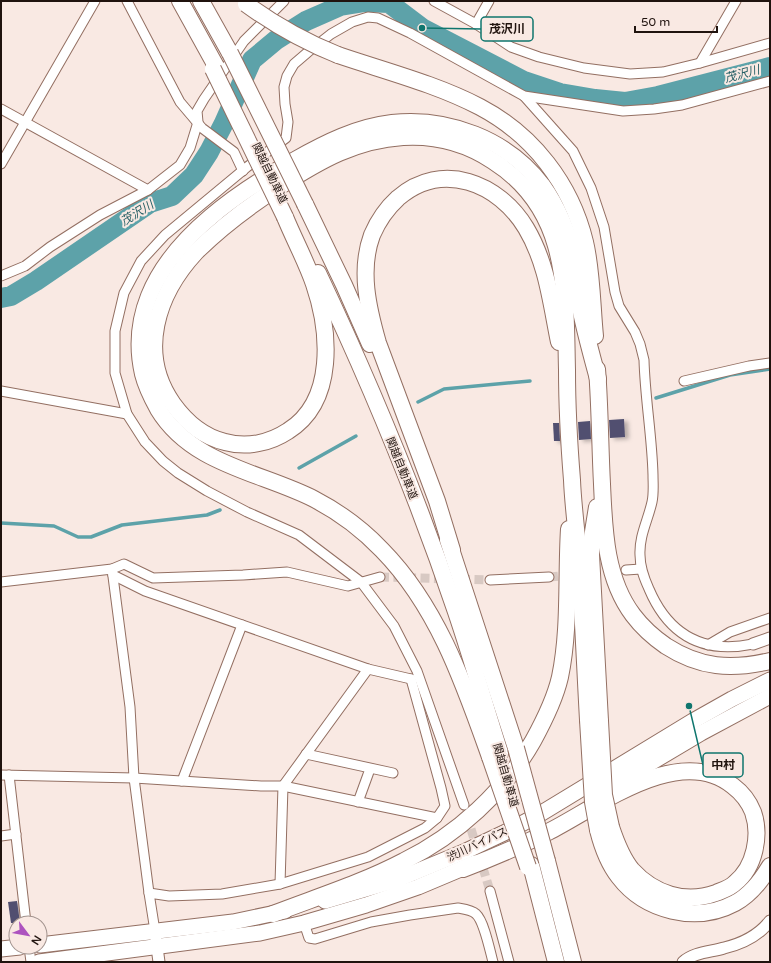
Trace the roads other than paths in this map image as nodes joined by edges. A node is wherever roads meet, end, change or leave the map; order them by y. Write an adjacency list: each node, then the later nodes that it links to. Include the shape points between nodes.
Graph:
1 (95, 1): 16 (street)
2 (127, 1): 17 (street, via 180,102)
3 (180, 1): 21 (highway, 関越自動車道)
4 (201, 1): 31 (highway, 関越自動車道, bridge, via 230,53 344,285)
5 (284, 1): 17 (street, via 244,41 197,111)
6 (434, 1): 10 (street)
7 (489, 1): 10 (street)
8 (736, 1): 12 (street)
9 (244, 3): 24 (highway, bridge, via 299,38 480,107 504,122 541,154 568,194 585,243)
10 (476, 24): 12 (street, via 511,47 584,68 630,74 663,72)
11 (770, 43): 12 (street)
12 (700, 63)
13 (770, 81): 14 (street, via 682,105 623,111)
14 (524, 96): 19 (street, via 410,33 378,18 368,17 352,22 331,34 294,64 284,88 288,122 286,138); 32 (street, via 573,151 591,188 604,227 619,306 635,332 644,360 653,474 652,501 642,537)
15 (1, 109): 16 (street)
16 (25, 123): 18 (street); 20 (street)
17 (200, 125): 19 (street, via 234,152); 20 (street, via 180,165)
18 (1, 164)
19 (243, 171): 28 (street, via 165,235 141,261 124,294 114,331 115,373)
20 (148, 190): 22 (street, via 100,215 25,266)
21 (288, 215): 25 (highway, via 320,309 325,349 321,387 305,417 292,429 275,438 256,444 240,445 223,442 205,433 190,424 178,411 161,383 156,365 154,346 160,308 180,271 213,235 258,200 314,164 354,147 398,137 440,139 478,152 514,176 542,210 559,254 566,304); 53 (highway, 関越自動車道, via 330,296 404,470 456,611)
22 (1, 276)
23 (770, 363): 26 (street)
24 (598, 379): 30 (highway); 53 (highway, via 583,321 572,250 554,204 528,169 502,149 481,136 440,123 392,123 349,134 309,152 252,186 203,224 187,240 159,276 142,316 139,336 143,377 151,398 176,433 215,459 314,499 361,530 383,550 403,573 438,629)
25 (567, 380): 29 (highway); 31 (highway, via 544,271 536,246 513,210 498,196 479,185 448,178 423,182 393,203 372,235 367,255 366,296 378,343 437,501)
26 (684, 381)
27 (1, 390): 28 (street)
28 (128, 414): 39 (street, via 145,442 178,473 207,492 299,535)
29 (572, 483): 51 (highway); 71 (highway, via 565,648 559,678 541,726 511,774 450,834 406,861)
30 (602, 486): 45 (highway, via 605,538 615,579 632,614 644,629 673,651 690,660 727,666); 51 (highway, via 594,522 591,555)
31 (452, 550): 83 (highway, 関越自動車道, bridge, via 516,748)
32 (641, 569): 33 (street); 44 (street, via 656,606 668,622 681,633)
33 (626, 570)
34 (113, 572): 38 (street); 39 (street, via 124,564 153,578 287,572 348,586); 41 (street, via 145,590); 57 (street, via 130,707)
35 (549, 576): 37 (street)
36 (380, 577): 39 (street)
37 (490, 580)
38 (1, 582)
39 (361, 582): 47 (street, via 394,626)
40 (770, 618): 44 (street, via 730,632)
41 (242, 625): 46 (street); 58 (street)
42 (770, 638): 43 (street)
43 (753, 644): 44 (street, via 739,647)
44 (708, 645)
45 (770, 661)
46 (368, 669): 48 (street); 52 (street)
47 (417, 671): 48 (street); 61 (street)
48 (411, 679): 62 (street, via 441,788 444,806)
49 (770, 680): 71 (highway, 渋川バイパス, via 686,725 540,814 466,851 396,880)
50 (770, 696): 67 (highway, 渋川バイパス, via 694,737 544,827)
51 (594, 721): 63 (highway, bridge, via 604,796)
52 (306, 754): 54 (street); 59 (street)
53 (495, 755): 82 (highway, 関越自動車道, via 542,905)
54 (370, 769): 55 (street); 60 (street)
55 (393, 774)
56 (5, 775): 57 (street); 64 (street)
57 (134, 778): 58 (street); 70 (street)
58 (182, 781): 59 (street)
59 (283, 786): 60 (street); 68 (street)
60 (358, 802): 62 (street)
61 (464, 805)
62 (437, 818): 68 (street, via 425,828 368,857)
63 (604, 828): 66 (highway, via 603,847 619,877 632,890 662,908 699,913 735,903 751,891); 67 (highway, via 631,869 642,880 667,894 692,898 708,896 723,890 742,877 755,851 757,835 753,810 732,785 719,777 690,770 659,775 639,783 504,853)
64 (16, 834): 65 (street); 72 (street)
65 (1, 836)
66 (770, 866)
67 (463, 869): 74 (highway, 渋川バイパス, via 366,905)
68 (280, 884): 70 (street, via 222,894 169,896)
69 (490, 891): 81 (street)
70 (149, 893): 75 (street)
71 (273, 914): 75 (highway, 渋川バイパス, via 233,922)
72 (25, 915)
73 (770, 921): 84 (street, via 743,942 703,953)
74 (304, 923): 77 (highway, 渋川バイパス, via 260,933); 80 (street, via 309,938 315,939 389,918 466,909 480,919)
75 (155, 931): 76 (highway, 渋川バイパス); 77 (street)
76 (48, 944)
77 (157, 947): 78 (highway, 渋川バイパス); 79 (street)
78 (39, 962)
79 (159, 962)
80 (493, 962)
81 (509, 962)
82 (556, 962)
83 (573, 962)
84 (683, 962)

